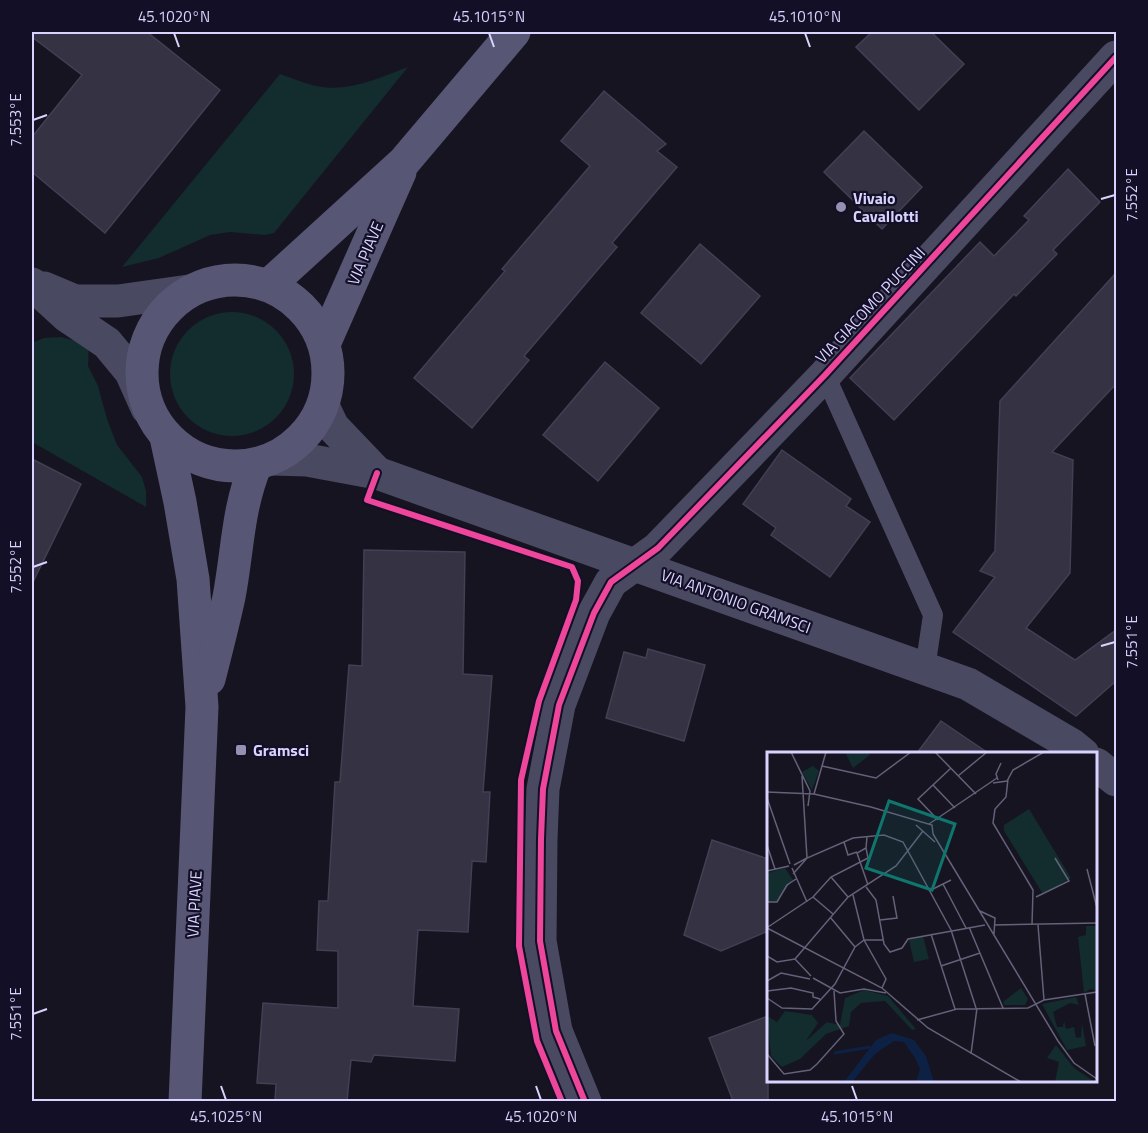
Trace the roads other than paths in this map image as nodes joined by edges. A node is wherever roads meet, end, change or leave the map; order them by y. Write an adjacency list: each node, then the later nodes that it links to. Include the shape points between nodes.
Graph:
1 (514, 32): 3 (main road, VIA PIAVE)
2 (1116, 57): 8 (street, VIA GIACOMO PUCCINI)
3 (404, 162): 5 (main road, VIA PIAVE); 7 (main road, VIA PIAVE)
4 (32, 283): 6 (street, via 75,301 118,301); 10 (street, via 67,316 107,343 131,372)
5 (269, 285): 6 (main road, via 242,279 214,281); 7 (main road, via 293,298 312,319)
6 (189, 291): 10 (main road, via 167,307 152,329 143,354)
7 (324, 344): 9 (main road, via 329,375)
8 (825, 375): 14 (street, VIA GIACOMO PUCCINI, via 658,548); 15 (lane, via 933,615)
9 (323, 406): 12 (main road, via 311,429 294,446); 13 (street, VIA ANTONIO GRAMSCI, via 333,427)
10 (147, 408): 11 (main road)
11 (166, 437): 12 (main road, via 181,450 217,465 237,467); 16 (main road, VIA PIAVE, via 193,579)
12 (264, 462): 13 (street, VIA ANTONIO GRAMSCI, via 307,459); 16 (main road, VIA PIAVE, via 246,488 229,596)
13 (377, 473): 14 (street, VIA ANTONIO GRAMSCI)
14 (635, 564): 15 (street, VIA ANTONIO GRAMSCI); 21 (street, VIA GIACOMO PUCCINI, via 611,582 594,613 559,705 543,789 540,941 556,1030)
15 (925, 669): 17 (street, VIA ANTONIO GRAMSCI, via 968,684)
16 (202, 707): 20 (main road, VIA PIAVE)
17 (1082, 752)
18 (1097, 766): 19 (street)
19 (1116, 780)
20 (185, 1101)
21 (585, 1101)

